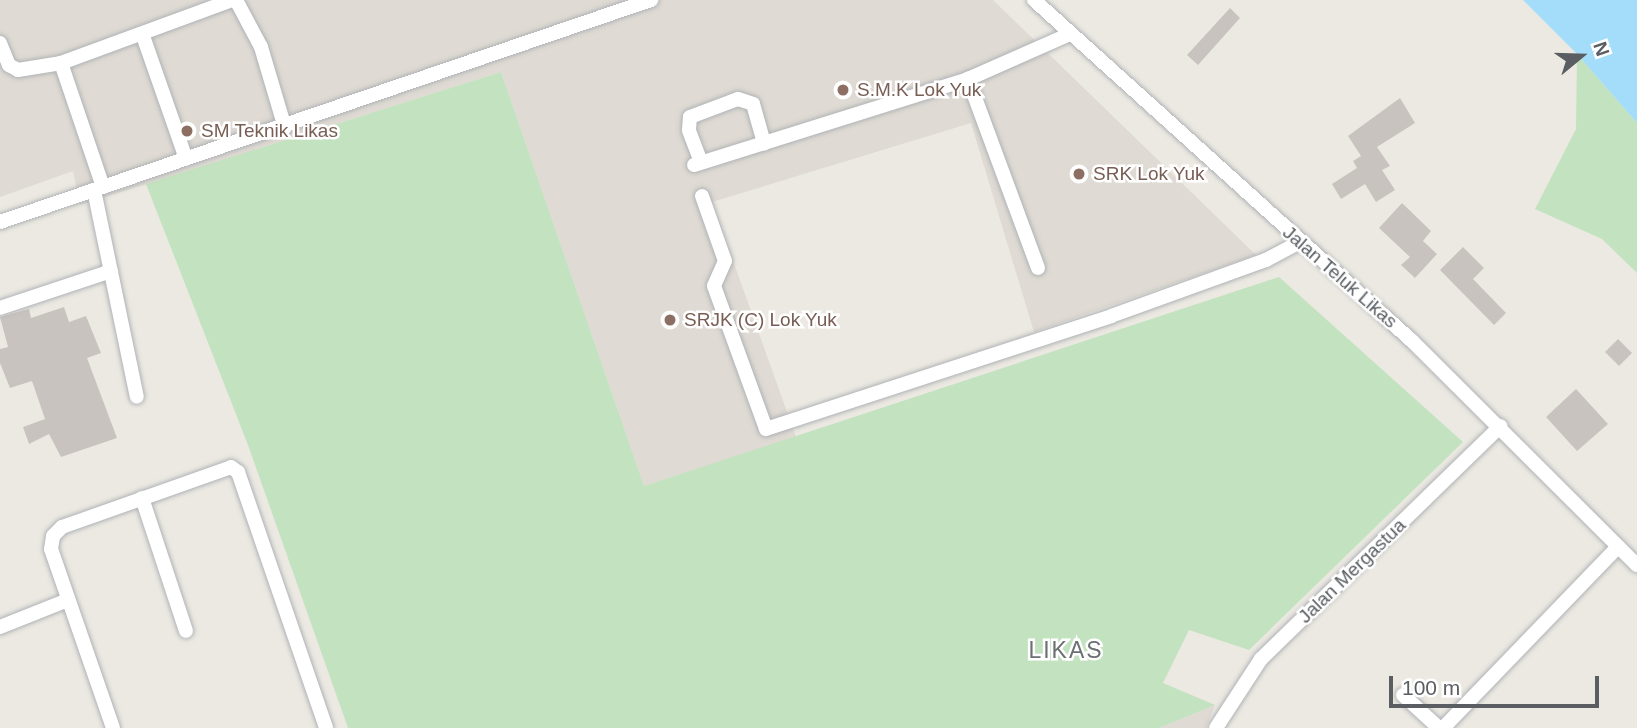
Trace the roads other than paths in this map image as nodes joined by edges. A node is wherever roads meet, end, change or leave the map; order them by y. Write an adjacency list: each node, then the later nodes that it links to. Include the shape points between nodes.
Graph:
1 (234, 0): 5 (street); 9 (street, via 261,47)
2 (651, 0): 9 (street)
3 (1034, 0): 4 (street, Jalan Teluk Likas)
4 (1070, 34): 8 (street); 15 (street, Jalan Teluk Likas)
5 (143, 36): 7 (street); 11 (street)
6 (0, 43): 7 (street, via 9,65 18,70)
7 (61, 63): 12 (street)
8 (968, 79): 10 (street); 16 (street)
9 (285, 128): 11 (street)
10 (764, 143): 10 (street, via 698,163 690,117 738,99 753,104)
11 (186, 159): 12 (street)
12 (98, 189): 14 (street); 17 (street)
13 (702, 195): 15 (street, via 725,261 714,286 766,429 1111,316 1266,260)
14 (0, 222)
15 (1300, 242): 20 (street, Jalan Teluk Likas)
16 (1038, 268)
17 (111, 271): 18 (street); 19 (street)
18 (0, 308)
19 (137, 397)
20 (1502, 426): 22 (street, Jalan Teluk Likas); 30 (street, Jalan Mergastua, via 1261,659)
21 (142, 498): 24 (street, via 62,527 52,536 51,549); 26 (street); 29 (street, via 218,470 231,467 238,472)
22 (1618, 547): 23 (street, Jalan Teluk Likas); 31 (street)
23 (1637, 565)
24 (68, 600): 25 (street); 28 (street)
25 (0, 628)
26 (186, 631)
27 (1403, 695): 31 (street)
28 (113, 728)
29 (326, 728)
30 (1216, 728)
31 (1441, 728)

